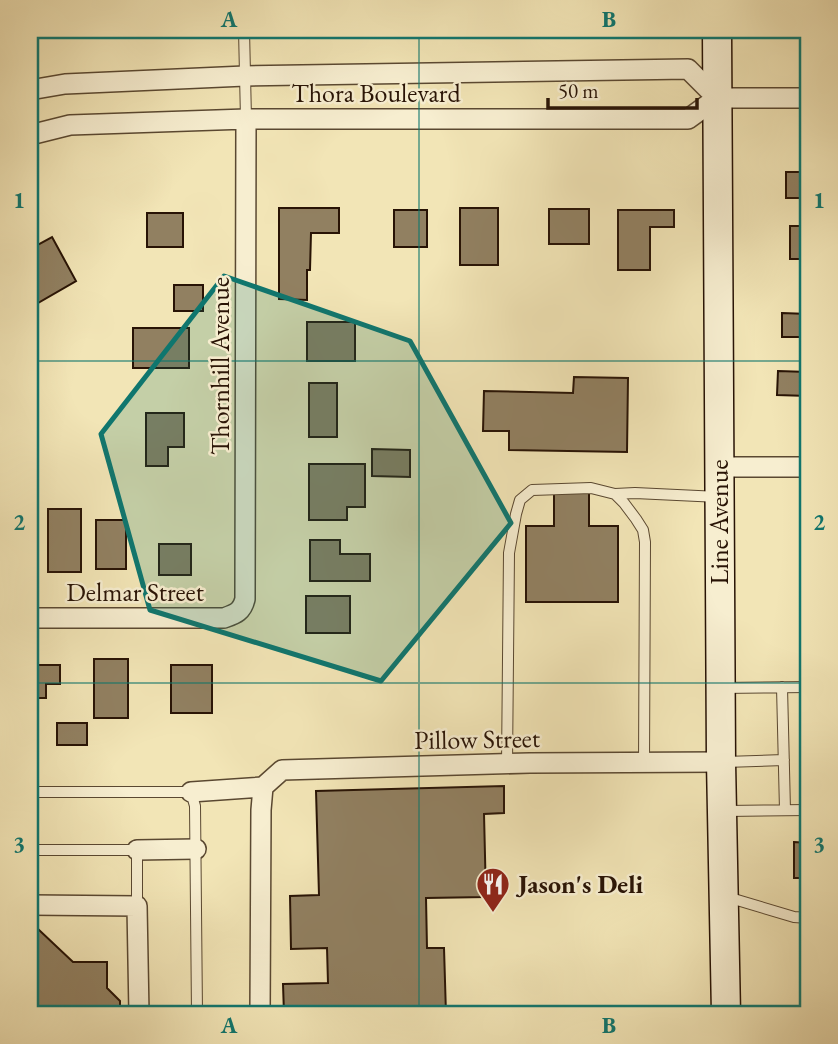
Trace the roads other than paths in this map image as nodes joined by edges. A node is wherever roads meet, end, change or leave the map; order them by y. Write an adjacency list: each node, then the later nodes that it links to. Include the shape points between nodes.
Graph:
1 (244, 30): 3 (lane)
2 (718, 30): 6 (main road, Line Avenue)
3 (244, 76): 4 (street, Thora Boulevard, via 65,84); 6 (street, Thora Boulevard, via 688,69); 7 (lane)
4 (30, 90)
5 (808, 97): 6 (street)
6 (717, 98): 7 (street, Thora Boulevard, via 688,119); 9 (main road, Line Avenue)
7 (247, 119): 8 (street, Thora Boulevard, via 70,125); 13 (street, Thornhill Avenue, via 245,599)
8 (30, 135)
9 (719, 467): 10 (street); 12 (main road, Line Avenue)
10 (808, 467)
11 (615, 494): 12 (lane); 19 (lane, via 643,530 645,542); 21 (lane, via 591,488 532,489 520,500 509,553)
12 (719, 497): 17 (main road, Line Avenue)
13 (239, 612): 14 (street, Delmar Street, via 223,618)
14 (30, 618)
15 (782, 687): 16 (lane); 17 (lane); 18 (lane)
16 (808, 687)
17 (720, 688): 20 (main road, Line Avenue)
18 (783, 760): 20 (lane); 25 (lane)
19 (644, 762): 20 (street, Pillow Street); 21 (street, Pillow Street)
20 (721, 762): 27 (main road, Line Avenue)
21 (507, 764): 22 (street, Pillow Street, via 282,770)
22 (263, 787): 24 (street); 37 (street)
23 (30, 792): 24 (lane)
24 (191, 792): 28 (lane)
25 (785, 810): 26 (lane); 27 (lane)
26 (808, 810)
27 (722, 811): 31 (main road, Line Avenue)
28 (196, 849): 30 (street); 36 (lane)
29 (30, 850): 30 (lane)
30 (137, 850): 33 (lane)
31 (723, 896): 34 (lane); 38 (main road, Line Avenue)
32 (30, 905): 33 (street)
33 (137, 906): 35 (street)
34 (808, 918)
35 (139, 1014)
36 (197, 1014)
37 (260, 1014)
38 (726, 1014)

